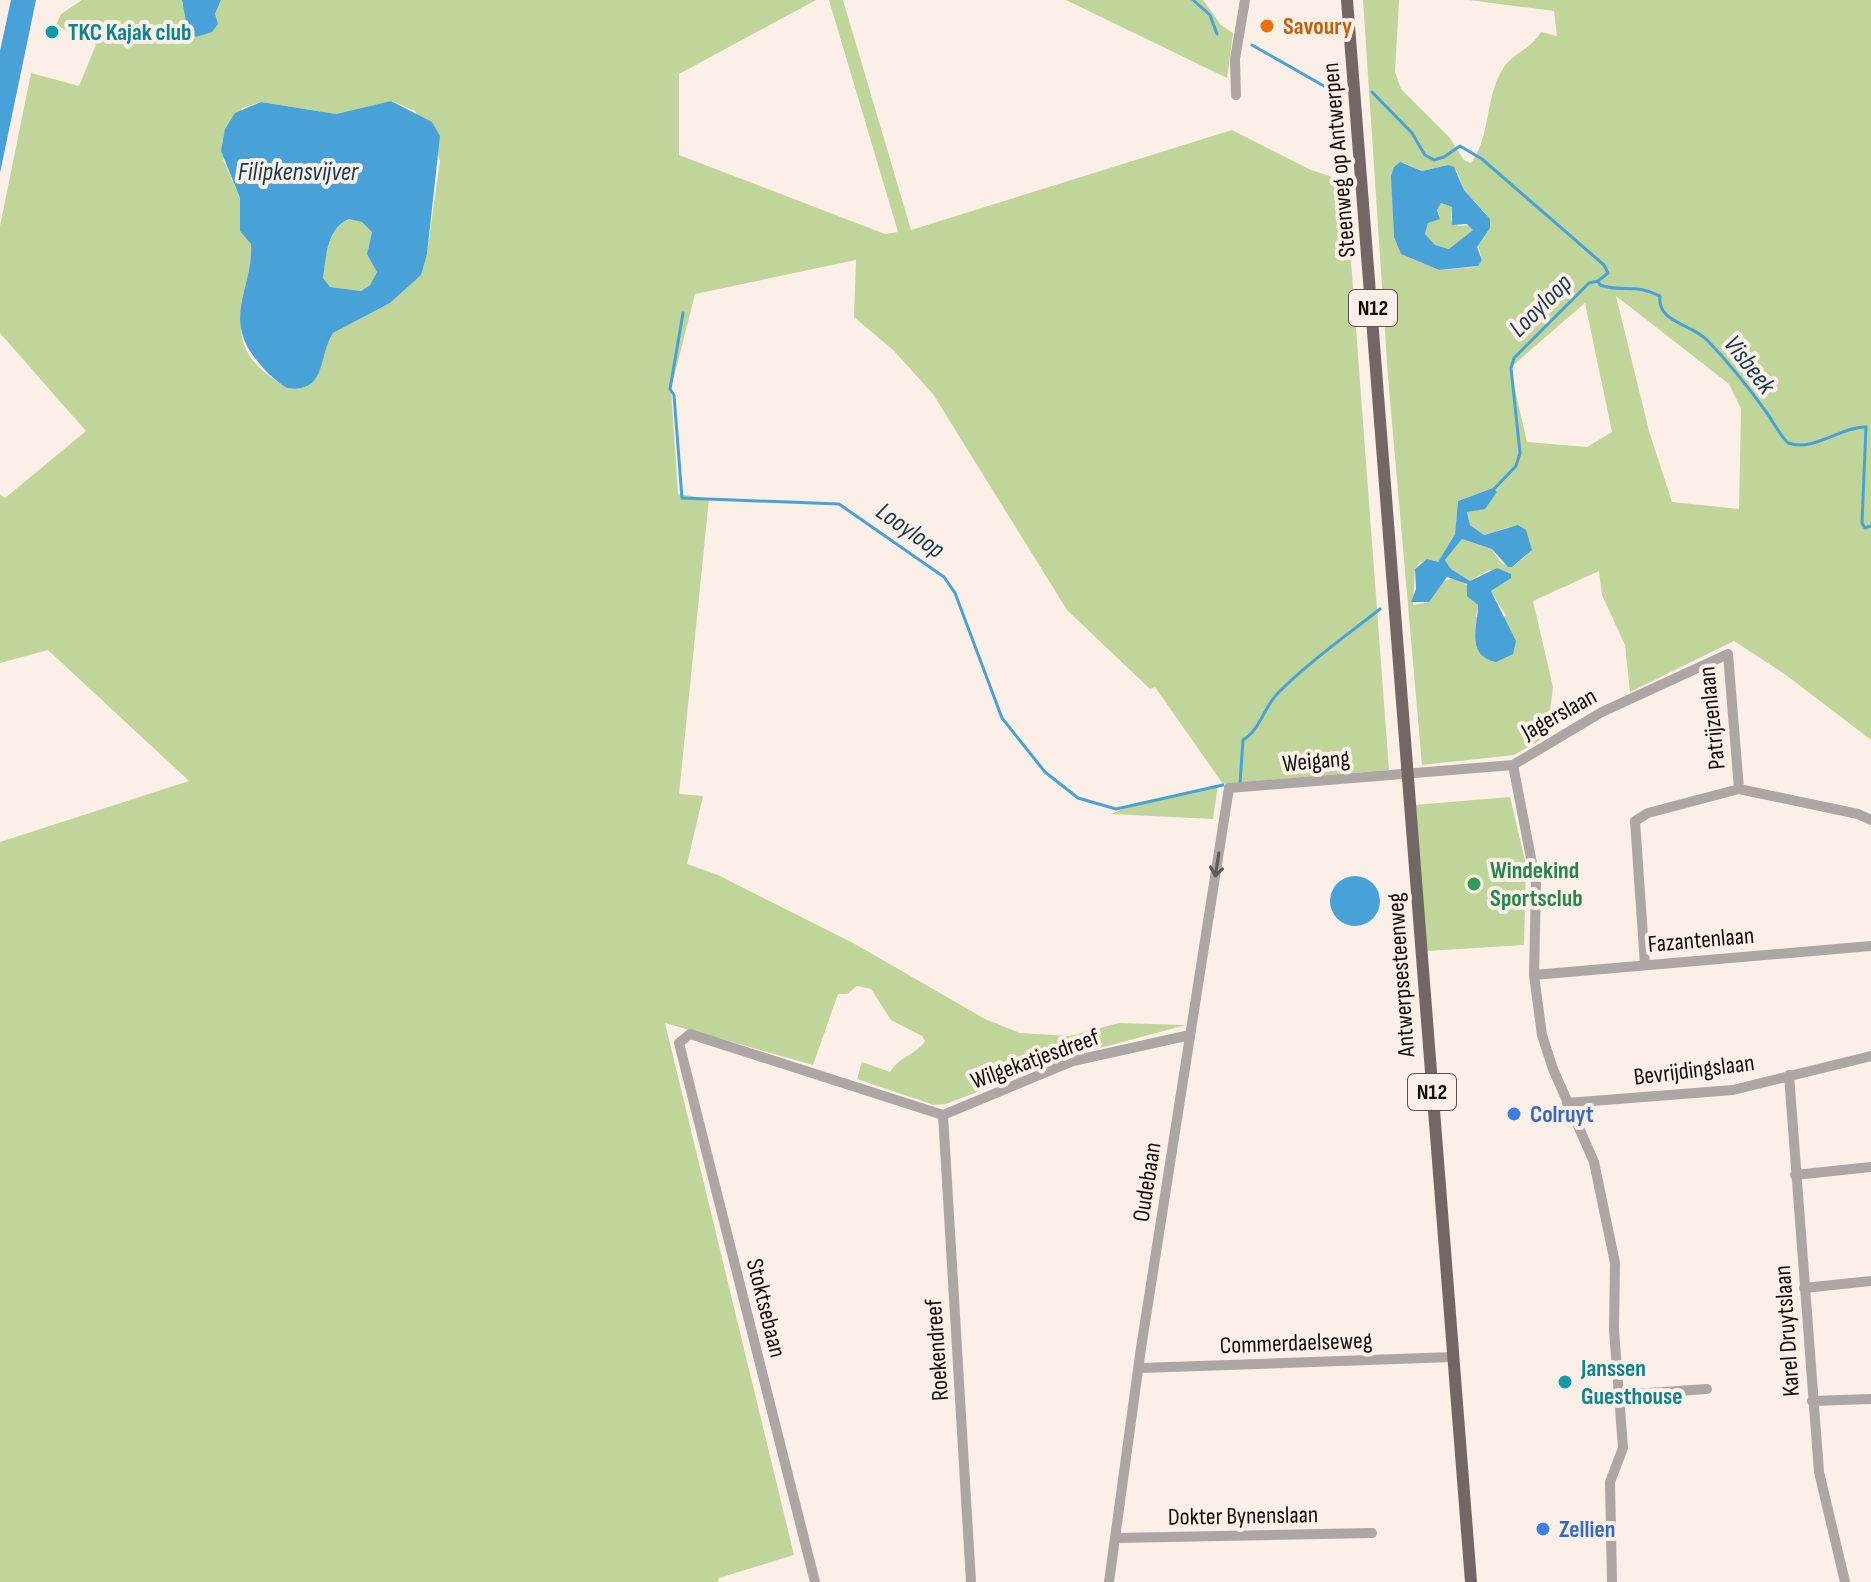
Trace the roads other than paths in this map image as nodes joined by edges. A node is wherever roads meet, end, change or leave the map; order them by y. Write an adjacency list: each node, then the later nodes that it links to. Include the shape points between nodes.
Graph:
1 (1245, 0): 3 (street, via 1235,59)
2 (1347, 0): 4 (main road, Steenweg op Antwerpen / N12)
3 (1236, 95)
4 (1395, 603): 7 (main road, Antwerpsesteenweg / N12)
5 (1722, 656): 6 (street, Jagerslaan, via 1602,712); 9 (street, Patrijzenlaan, via 1728,654)
6 (1513, 765): 7 (street, Jagerslaan); 13 (street, via 1536,884)
7 (1407, 773): 8 (street, Weigang); 23 (main road, Antwerpsesteenweg / N12)
8 (1229, 788): 14 (street, Oudebaan, one-way to 14)
9 (1739, 789): 10 (street, Patrijzenlaan); 12 (street, via 1635,821)
10 (1871, 820)
11 (1871, 946): 12 (street, Fazantenlaan)
12 (1645, 965): 13 (street, Fazantenlaan)
13 (1534, 975): 17 (street, via 1542,1035)
14 (1190, 1035): 18 (street, Wilgekatjesdreef, via 1073,1061); 24 (street, Oudebaan)
15 (1871, 1056): 16 (street, Bevrijdingslaan)
16 (1789, 1075): 17 (street, Bevrijdingslaan, via 1733,1090); 20 (street, Karel Druytslaan)
17 (1567, 1103): 26 (street, via 1594,1162 1615,1263)
18 (943, 1115): 31 (street, Stoktsebaan, via 690,1034 679,1043); 32 (street, Roekendreef)
19 (1871, 1167): 20 (street)
20 (1795, 1175): 22 (street, Karel Druytslaan)
21 (1871, 1281): 22 (street)
22 (1804, 1288): 28 (street, Karel Druytslaan)
23 (1453, 1357): 24 (street, Commerdaelseweg); 34 (main road, Antwerpsesteenweg / N12)
24 (1141, 1368): 30 (street, Oudebaan)
25 (1707, 1389): 26 (street)
26 (1619, 1395): 35 (street, via 1623,1448 1610,1482)
27 (1871, 1399): 28 (street)
28 (1812, 1401): 36 (street, Karel Druytslaan, via 1819,1472)
29 (1372, 1533): 30 (street, Dokter Bynenslaan)
30 (1116, 1538): 33 (street, Oudebaan)
31 (815, 1582)
32 (971, 1582)
33 (1109, 1582)
34 (1471, 1582)
35 (1612, 1582)
36 (1845, 1582)

